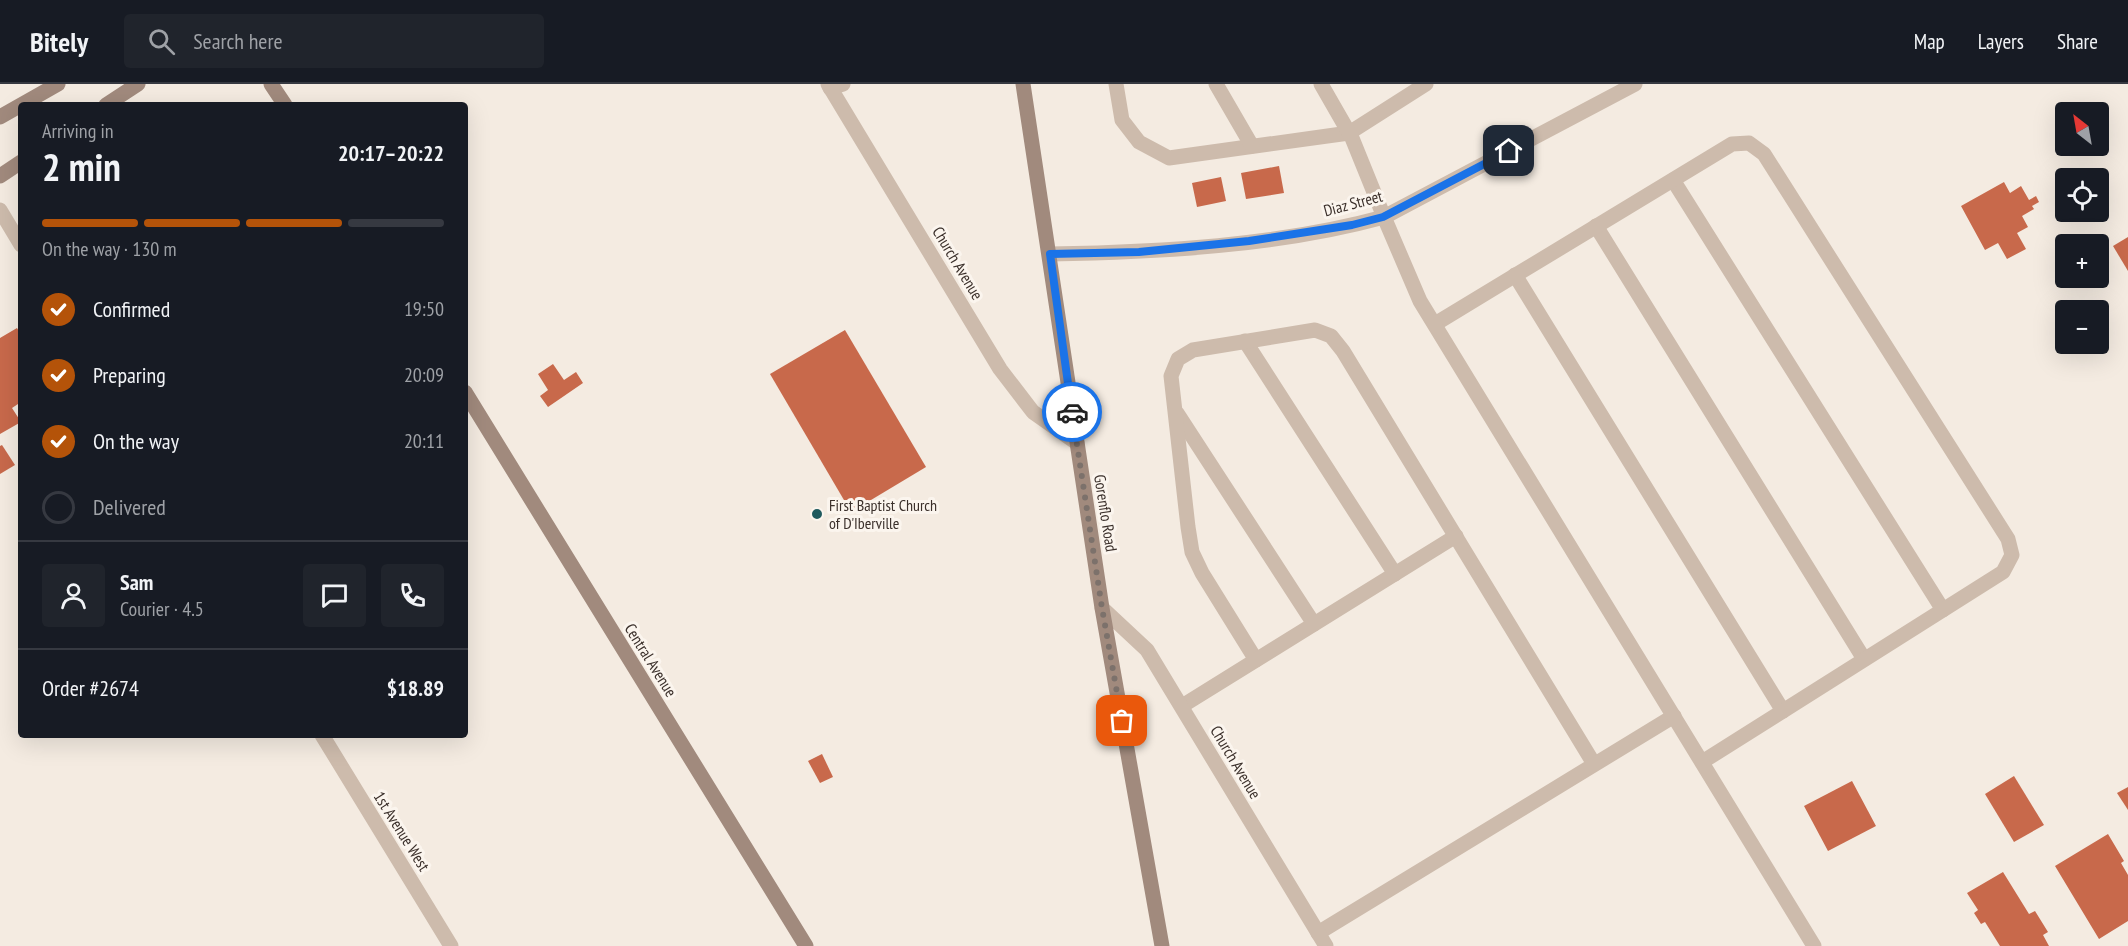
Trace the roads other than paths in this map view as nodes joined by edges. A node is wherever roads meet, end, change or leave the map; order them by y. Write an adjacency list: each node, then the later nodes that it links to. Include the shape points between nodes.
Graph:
1 (41, 84): 16 (street)
2 (58, 84): 12 (street)
3 (138, 84): 13 (street)
4 (271, 84): 14 (street)
5 (1023, 84): 26 (street, Gorenflo Road)
6 (1116, 84): 18 (street, via 1122,120 1139,142 1169,158)
7 (1216, 84): 18 (street)
8 (1320, 84): 17 (street)
9 (1426, 84): 17 (street)
10 (1635, 84): 23 (street, Diaz Street)
11 (834, 86): 32 (street, Church Avenue, via 1000,369 1033,412)
12 (25, 102)
13 (111, 102)
14 (283, 102)
15 (18, 106): 16 (street)
16 (0, 116)
17 (1349, 133): 18 (street); 23 (street)
18 (1252, 146)
19 (18, 164): 20 (street)
20 (0, 176)
21 (1673, 180): 24 (street); 36 (street); 36 (street, via 1732,144 1749,143 1764,154 2002,529 2012,555 2003,572)
22 (0, 210): 25 (street)
23 (1383, 217): 26 (street, Diaz Street, via 1249,241 1139,252); 28 (street)
24 (1596, 226): 27 (street); 38 (street)
25 (18, 240)
26 (1050, 254): 32 (street, Gorenflo Road)
27 (1515, 276): 28 (street); 41 (street)
28 (1434, 324): 42 (street)
29 (1245, 341): 31 (street, via 1193,350 1178,359 1171,376); 33 (street, via 1315,330 1331,336); 34 (street)
30 (468, 397): 48 (street, Central Avenue)
31 (1174, 408): 37 (street); 39 (street, via 1192,552)
32 (1077, 443): 35 (street, Gorenflo Road)
33 (1456, 536): 34 (street); 45 (street)
34 (1395, 574): 37 (street)
35 (1102, 608): 40 (street, Church Avenue, via 1148,650); 49 (street, Gorenflo Road)
36 (1943, 610): 38 (street)
37 (1314, 624): 39 (street)
38 (1864, 659): 41 (street)
39 (1256, 660): 40 (street)
40 (1182, 706): 46 (street, Church Avenue)
41 (1783, 711): 44 (street)
42 (1674, 716): 44 (street); 45 (street)
43 (324, 738): 47 (street, 1st Avenue West)
44 (1702, 762): 50 (street)
45 (1594, 764): 46 (street)
46 (1322, 940)
47 (451, 946)
48 (806, 946)
49 (1162, 946)
50 (1814, 946)

